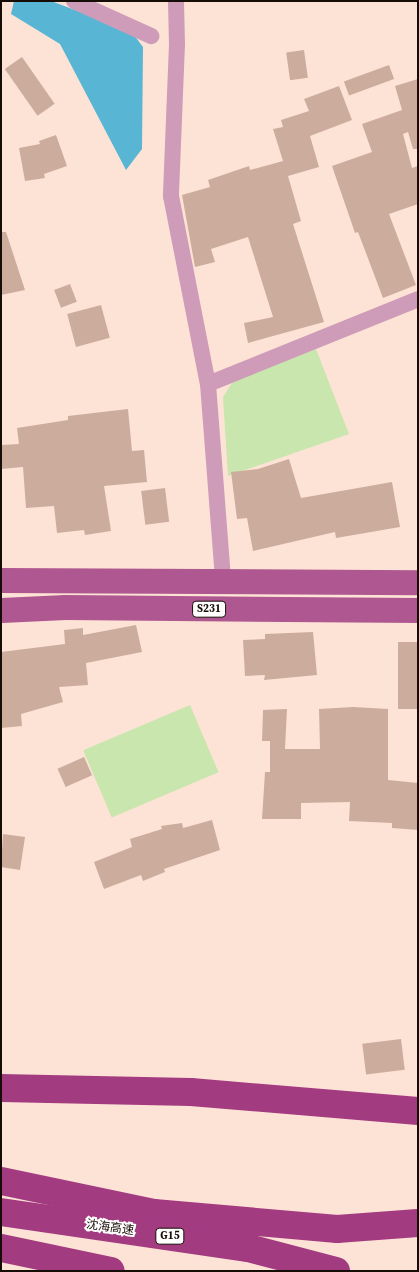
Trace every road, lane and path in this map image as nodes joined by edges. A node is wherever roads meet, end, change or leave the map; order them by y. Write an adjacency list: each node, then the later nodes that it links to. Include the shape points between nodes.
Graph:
1 (74, 1): 3 (street)
2 (176, 1): 5 (street, via 170,196)
3 (151, 36)
4 (418, 299): 5 (street)
5 (208, 384): 7 (street)
6 (1, 580): 7 (main road)
7 (223, 580): 8 (main road)
8 (418, 582)
9 (1, 610): 10 (main road, S231, via 65,607)
10 (418, 610)
11 (1, 1088): 12 (highway, via 191,1092)
12 (418, 1111)
13 (1, 1181): 15 (highway, via 154,1213 337,1229)
14 (1, 1212): 18 (highway, 沈海高速 / G15, via 248,1248)
15 (418, 1223)
16 (1, 1248): 17 (highway)
17 (111, 1271)
18 (336, 1271)

